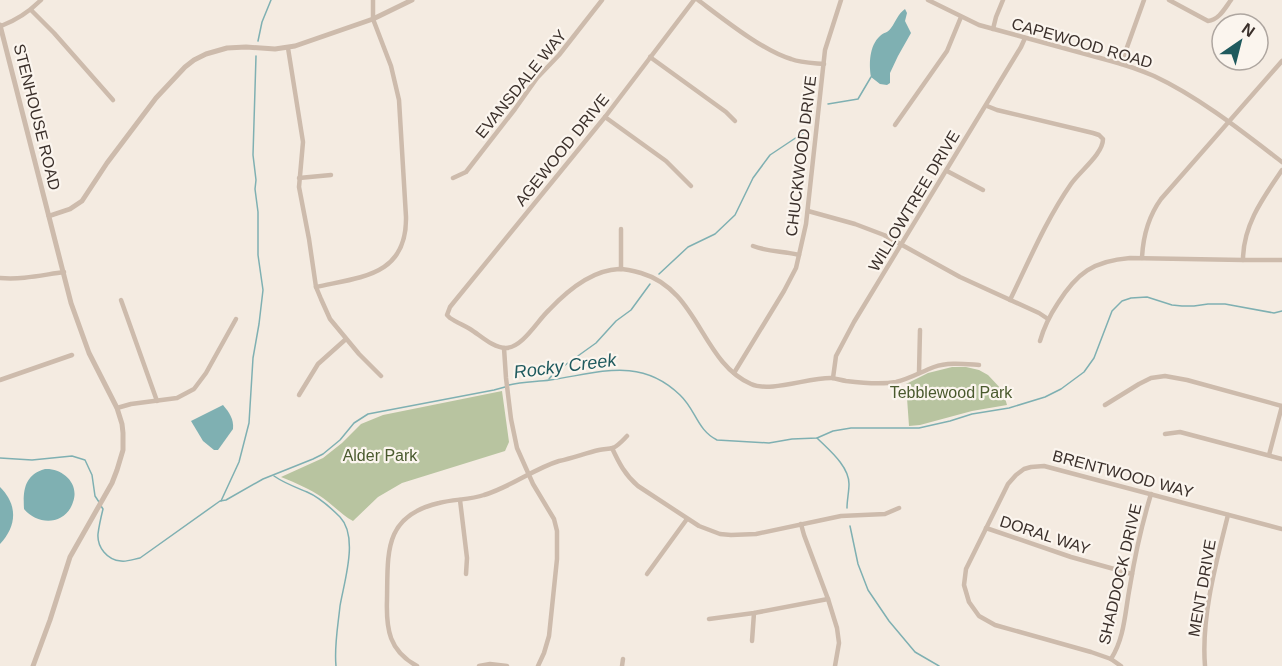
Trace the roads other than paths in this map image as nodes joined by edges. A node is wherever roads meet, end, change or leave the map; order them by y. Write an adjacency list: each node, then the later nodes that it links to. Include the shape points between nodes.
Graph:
1 (41, 0): 12 (street)
2 (373, 0): 14 (street)
3 (412, 0): 14 (street)
4 (602, 0): 34 (street, EVANSDALE WAY, via 466,172)
5 (696, 0): 19 (street, AGEWOOD DRIVE); 21 (street, via 784,57)
6 (841, 0): 21 (street, CHUCKWOOD DRIVE)
7 (928, 0): 13 (street, CAPEWOOD ROAD)
8 (1003, 0): 16 (street)
9 (1144, 0): 22 (street)
10 (1169, 0): 11 (street, via 1212,21)
11 (1231, 0)
12 (31, 10): 15 (street); 23 (street)
13 (961, 17): 16 (street, CAPEWOOD ROAD); 28 (street, via 947,51)
14 (373, 19): 18 (street); 49 (street, via 392,66 399,100 404,240 394,258 376,272)
15 (0, 26): 38 (street, STENHOUSE ROAD)
16 (993, 29): 17 (street, CAPEWOOD ROAD)
17 (1025, 38): 22 (street, CAPEWOOD ROAD); 24 (street, WILLOWTREE DRIVE)
18 (288, 48): 33 (street, via 303,145); 38 (street, via 234,47 194,60 152,103 82,201)
19 (650, 57): 25 (street, AGEWOOD DRIVE); 26 (street)
20 (1282, 61): 27 (street)
21 (824, 64): 37 (street, CHUCKWOOD DRIVE)
22 (1121, 64): 27 (street, CAPEWOOD ROAD, via 1168,83)
23 (113, 100)
24 (987, 106): 31 (street, WILLOWTREE DRIVE); 51 (street, via 1086,131 1103,139 1101,149 1052,216)
25 (605, 117): 35 (street, via 666,161); 57 (street, AGEWOOD DRIVE, via 450,307 450,318)
26 (735, 121)
27 (1228, 122): 29 (street, CAPEWOOD ROAD); 43 (street, via 1156,205 1145,232)
28 (895, 124)
29 (1282, 162)
30 (1282, 170): 44 (street, via 1249,225)
31 (947, 171): 36 (street); 40 (street, WILLOWTREE DRIVE)
32 (331, 176): 33 (street)
33 (299, 178): 49 (street)
34 (453, 178)
35 (691, 186)
36 (983, 190)
37 (807, 211): 40 (street, via 862,226); 42 (street, CHUCKWOOD DRIVE)
38 (49, 216): 47 (street, STENHOUSE ROAD)
39 (621, 229): 46 (street)
40 (902, 244): 51 (street, via 960,278); 63 (street, WILLOWTREE DRIVE, via 839,348)
41 (753, 246): 42 (street)
42 (799, 255): 60 (street, CHUCKWOOD DRIVE, via 784,291)
43 (1142, 258): 44 (street); 53 (street, via 1114,259 1087,270 1072,283)
44 (1243, 260): 45 (street)
45 (1282, 260)
46 (621, 269): 57 (street, via 600,273 579,285 549,309 520,342); 60 (street, via 652,277 673,291)
47 (63, 272): 48 (street, via 33,278); 69 (street, STENHOUSE ROAD, via 88,353)
48 (0, 278)
49 (316, 287): 55 (street, via 330,318)
50 (121, 300): 66 (street)
51 (1010, 300): 53 (street)
52 (236, 319): 66 (street, via 194,389 177,398)
53 (1048, 319): 56 (street)
54 (920, 330): 61 (street)
55 (346, 339): 62 (street); 65 (street, via 318,364)
56 (1040, 341)
57 (504, 348): 75 (street, via 514,437)
58 (72, 356): 64 (street)
59 (979, 364): 61 (street, via 946,364)
60 (735, 373): 63 (street, via 762,386)
61 (920, 373): 63 (street, via 886,383)
62 (381, 376)
63 (833, 378)
64 (0, 380)
65 (299, 395)
66 (157, 401): 69 (street)
67 (1105, 405): 68 (street, via 1151,378 1165,376)
68 (1282, 406): 73 (street)
69 (117, 408): 93 (street, STENHOUSE ROAD, via 123,450 117,470 69,557)
70 (1165, 434): 73 (street, via 1180,432)
71 (627, 436): 72 (street)
72 (612, 448): 75 (street); 80 (street, via 629,478)
73 (1269, 455): 74 (street)
74 (1282, 459)
75 (528, 474): 77 (street, via 491,493); 97 (street, via 554,519 558,537 549,636)
76 (1151, 494): 79 (street, BRENTWOOD WAY); 82 (street, BRENTWOOD WAY, via 1057,468 1031,467 1011,480); 86 (street, SHADDOCK DRIVE)
77 (460, 500): 84 (street); 94 (street, via 437,503 411,514 397,527 391,540 387,625 396,648)
78 (899, 508): 81 (street, via 885,514 841,516)
79 (1228, 515): 83 (street, BRENTWOOD WAY); 101 (street, MENT DRIVE, via 1209,607)
80 (687, 519): 81 (street, via 731,535); 85 (street)
81 (801, 524): 87 (street)
82 (986, 528): 86 (street, DORAL WAY); 92 (street, BRENTWOOD WAY, via 964,577 976,614 994,625)
83 (1282, 529)
84 (466, 574)
85 (647, 574)
86 (1132, 574): 92 (street, SHADDOCK DRIVE, via 1122,635)
87 (828, 599): 88 (street); 99 (street, via 839,637)
88 (754, 613): 89 (street); 90 (street)
89 (709, 619)
90 (752, 641)
91 (623, 659): 98 (street)
92 (1111, 659): 100 (street, BRENTWOOD WAY)
93 (33, 666)
94 (417, 666)
95 (479, 666): 96 (street)
96 (507, 666)
97 (538, 666)
98 (622, 666)
99 (835, 666)
100 (1120, 666)
101 (1205, 666)

